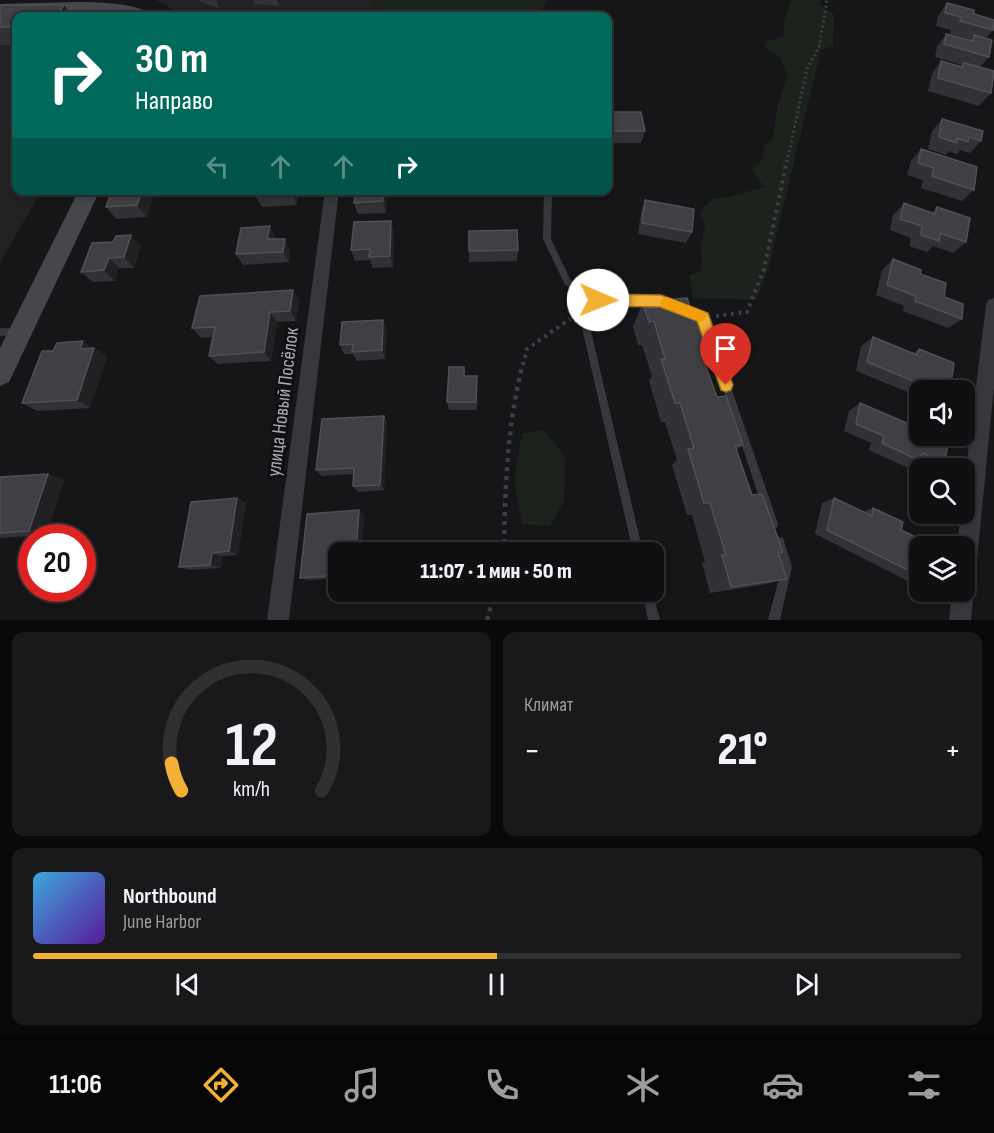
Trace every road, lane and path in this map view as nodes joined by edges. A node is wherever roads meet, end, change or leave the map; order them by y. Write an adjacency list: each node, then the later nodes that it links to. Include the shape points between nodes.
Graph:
1 (827, 0): 9 (path, via 819,47 807,69 764,268 747,312)
2 (0, 9): 3 (main road, via 107,8)
3 (132, 12)
4 (87, 195): 10 (main road)
5 (331, 195): 18 (street, улица Новый Посёлок)
6 (548, 195): 9 (lane, via 547,238 568,283 598,300 661,301)
7 (994, 305): 12 (street)
8 (582, 310): 13 (path, via 527,349 516,390 506,463); 14 (lane)
9 (703, 317): 21 (lane, via 787,567)
10 (10, 332): 11 (main road)
11 (0, 374)
12 (969, 536)
13 (504, 542)
14 (636, 542)
15 (492, 602): 19 (path)
16 (650, 602): 20 (lane)
17 (962, 602): 22 (street)
18 (278, 620)
19 (487, 620)
20 (654, 620)
21 (774, 620)
22 (960, 620)

